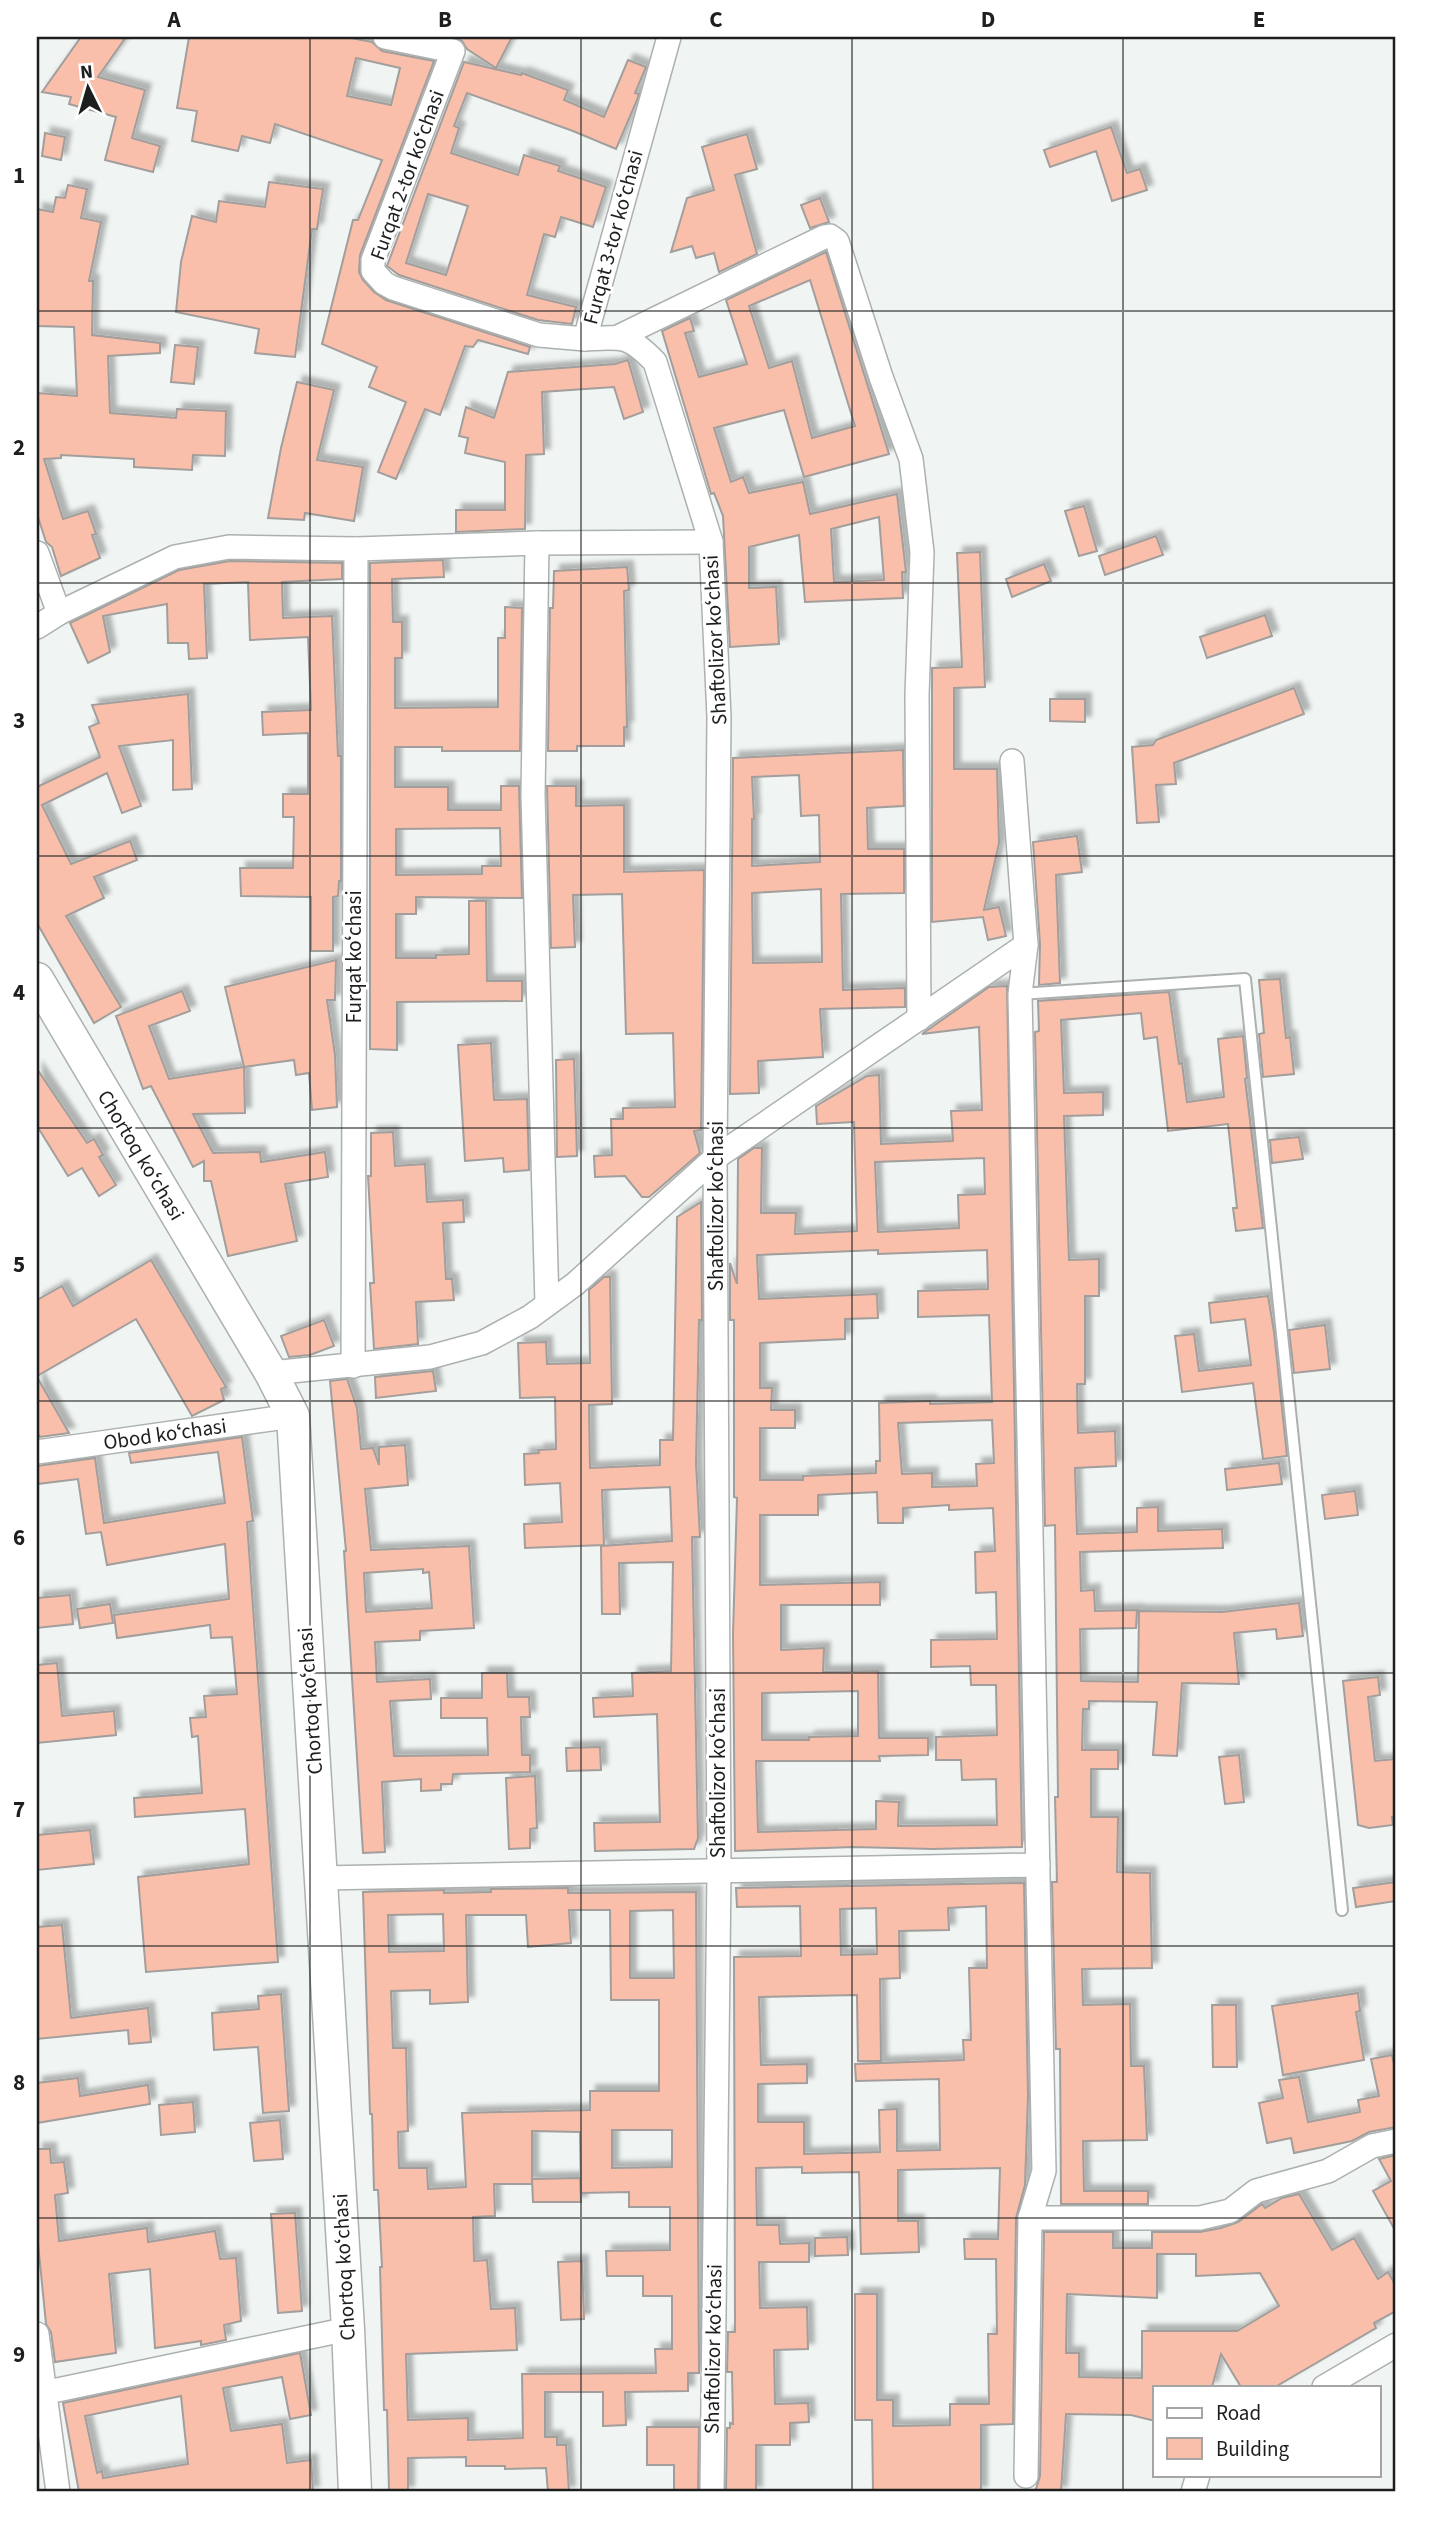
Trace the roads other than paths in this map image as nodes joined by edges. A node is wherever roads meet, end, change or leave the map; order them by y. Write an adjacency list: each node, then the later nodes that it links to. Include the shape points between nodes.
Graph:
1 (385, 37): 4 (street, Furqat 2-tor koʻchasi, via 453,51 373,260 373,271 393,288 525,331)
2 (669, 37): 4 (street, Furqat 3-tor koʻchasi)
3 (618, 337): 4 (street, Furqat 3-tor koʻchasi); 5 (street, Furqat 3-tor koʻchasi, via 637,343 655,362); 15 (street, via 824,237 837,241 911,460 922,552 917,695)
4 (585, 339)
5 (711, 542): 6 (street); 16 (street, Shaftolizor koʻchasi, via 719,716)
6 (537, 543): 7 (street); 17 (street, via 533,794)
7 (356, 548): 9 (street, via 229,547 175,556); 18 (street, Furqat koʻchasi)
8 (37, 552): 9 (street)
9 (59, 613): 10 (street)
10 (37, 627)
11 (1012, 761): 12 (street)
12 (1026, 945): 14 (street); 15 (street)
13 (37, 979): 19 (main road, Chortoq koʻchasi)
14 (1020, 994): 22 (street); 25 (lane, via 1245,979)
15 (919, 1019): 16 (street)
16 (715, 1158): 17 (street); 23 (street, Shaftolizor koʻchasi)
17 (547, 1304): 18 (street, via 482,1343 430,1357)
18 (353, 1366): 19 (street)
19 (271, 1373): 20 (main road, Chortoq koʻchasi)
20 (293, 1416): 21 (street, Obod koʻchasi); 24 (main road, Chortoq koʻchasi)
21 (37, 1452)
22 (1038, 1865): 23 (street, Shaftolizor koʻchasi); 27 (street, via 1044,2171)
23 (719, 1871): 24 (street, Shaftolizor koʻchasi); 36 (street, Shaftolizor koʻchasi)
24 (321, 1878): 28 (main road, Chortoq koʻchasi)
25 (1342, 1910)
26 (1396, 2141): 27 (street, via 1372,2146 1328,2171 1256,2192 1230,2211 1200,2218)
27 (1030, 2218): 33 (street)
28 (348, 2329): 32 (street); 35 (main road, Chortoq koʻchasi)
29 (37, 2334): 32 (street)
30 (1396, 2345): 31 (street)
31 (1326, 2386)
32 (43, 2393): 34 (street)
33 (1026, 2476)
34 (58, 2492)
35 (355, 2492)
36 (712, 2492)

